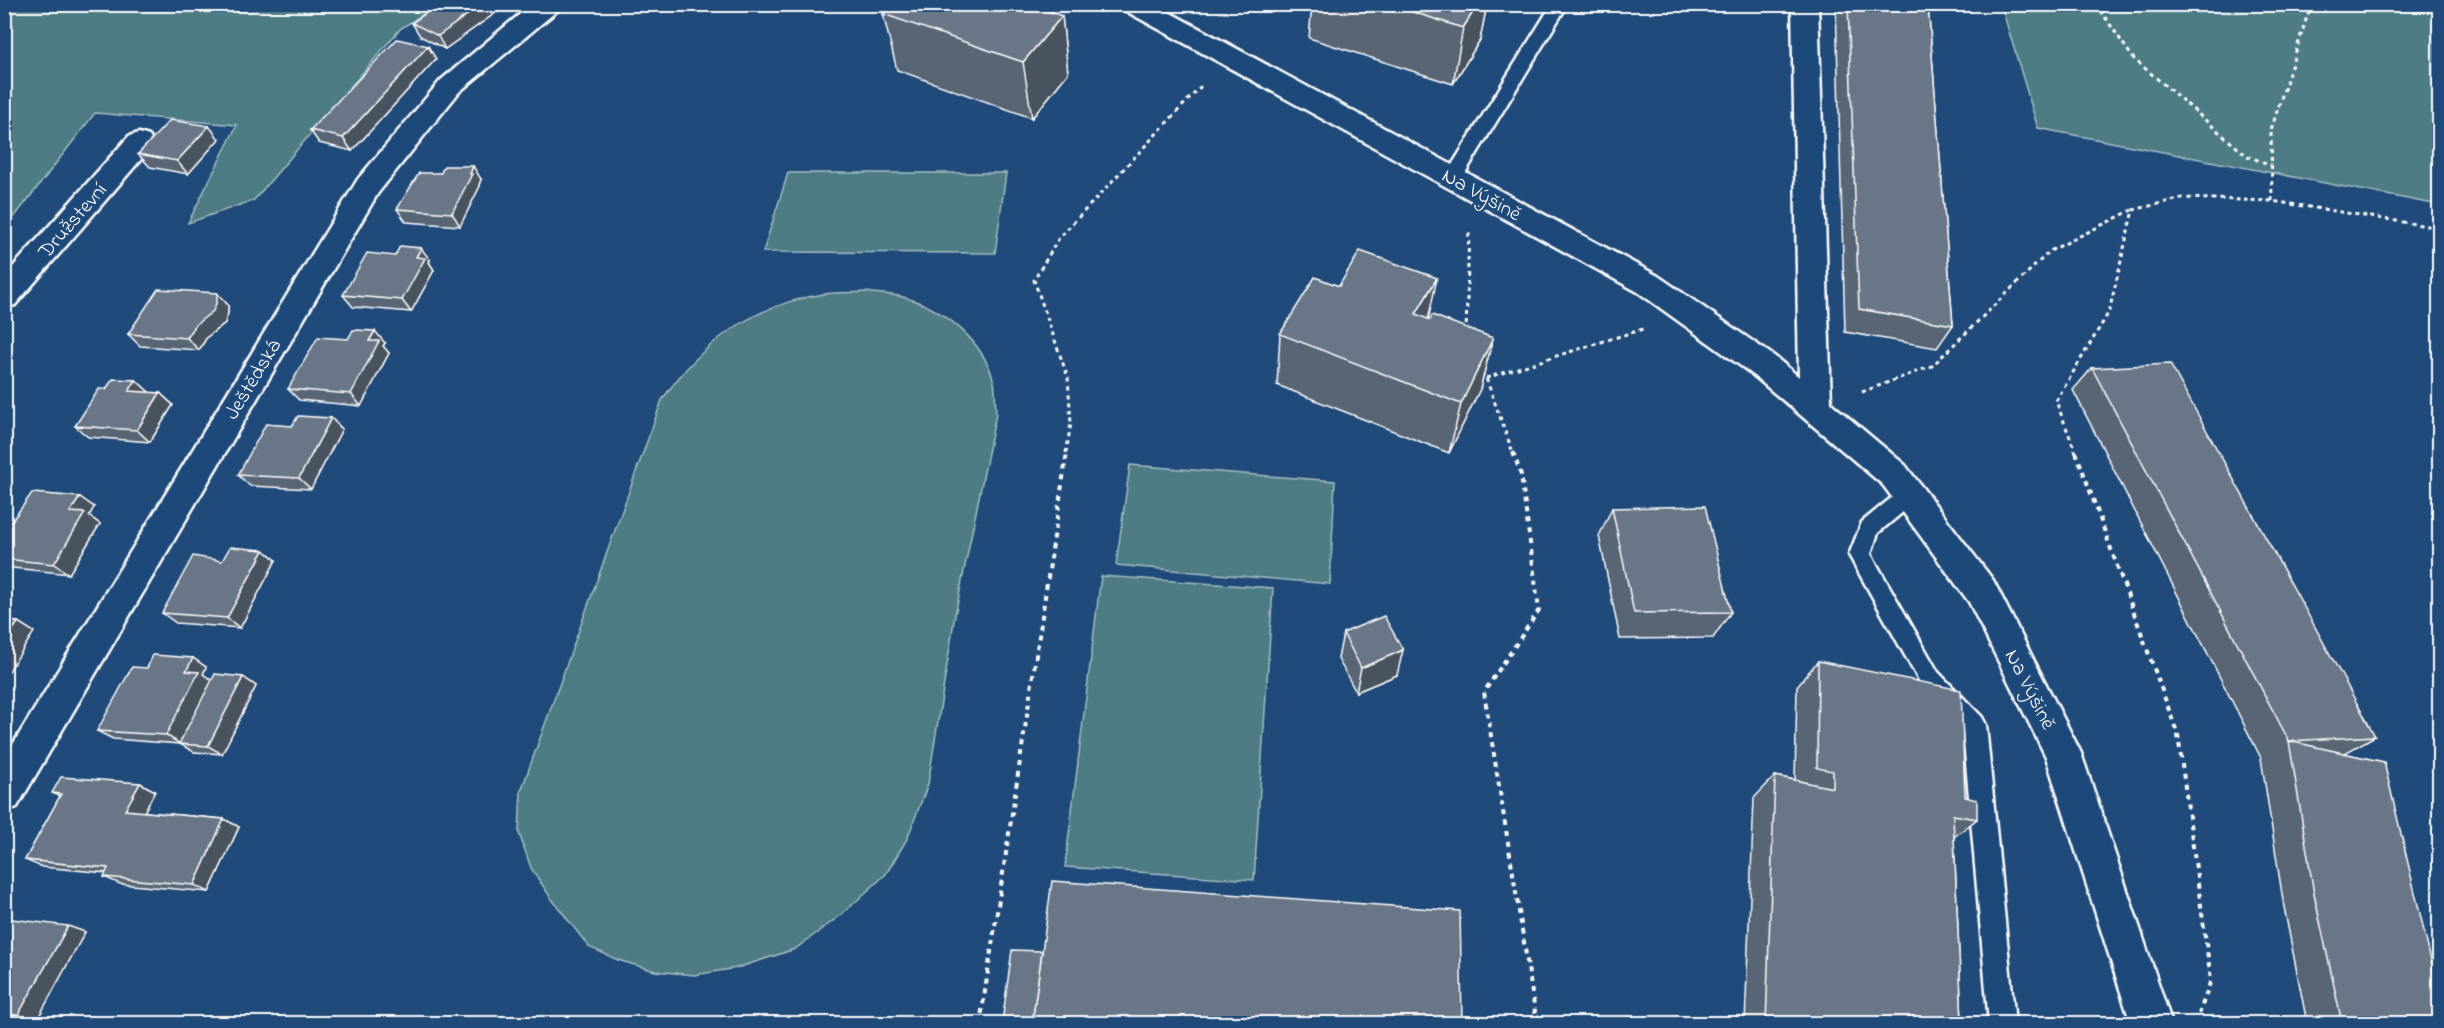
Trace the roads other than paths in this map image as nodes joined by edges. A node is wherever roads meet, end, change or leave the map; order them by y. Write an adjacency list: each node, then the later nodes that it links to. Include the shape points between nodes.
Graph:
1 (549, 4): 10 (street, Ještědská, via 450,86 368,186)
2 (1133, 4): 6 (street, Na Výšině)
3 (1560, 4): 6 (lane)
4 (1805, 4): 8 (street)
5 (139, 143): 7 (street, Družstevní)
6 (1461, 183): 8 (street, Na Výšině, via 1648,284 1762,365)
7 (4, 297)
8 (1815, 410): 9 (street, Na Výšině, via 1894,476)
9 (1909, 495): 11 (lane, via 1869,528 1860,555 1930,679 1974,725); 12 (street, Na Výšině, via 1981,591 2063,753)
10 (4, 794)
11 (2002, 1023)
12 (2152, 1023)

